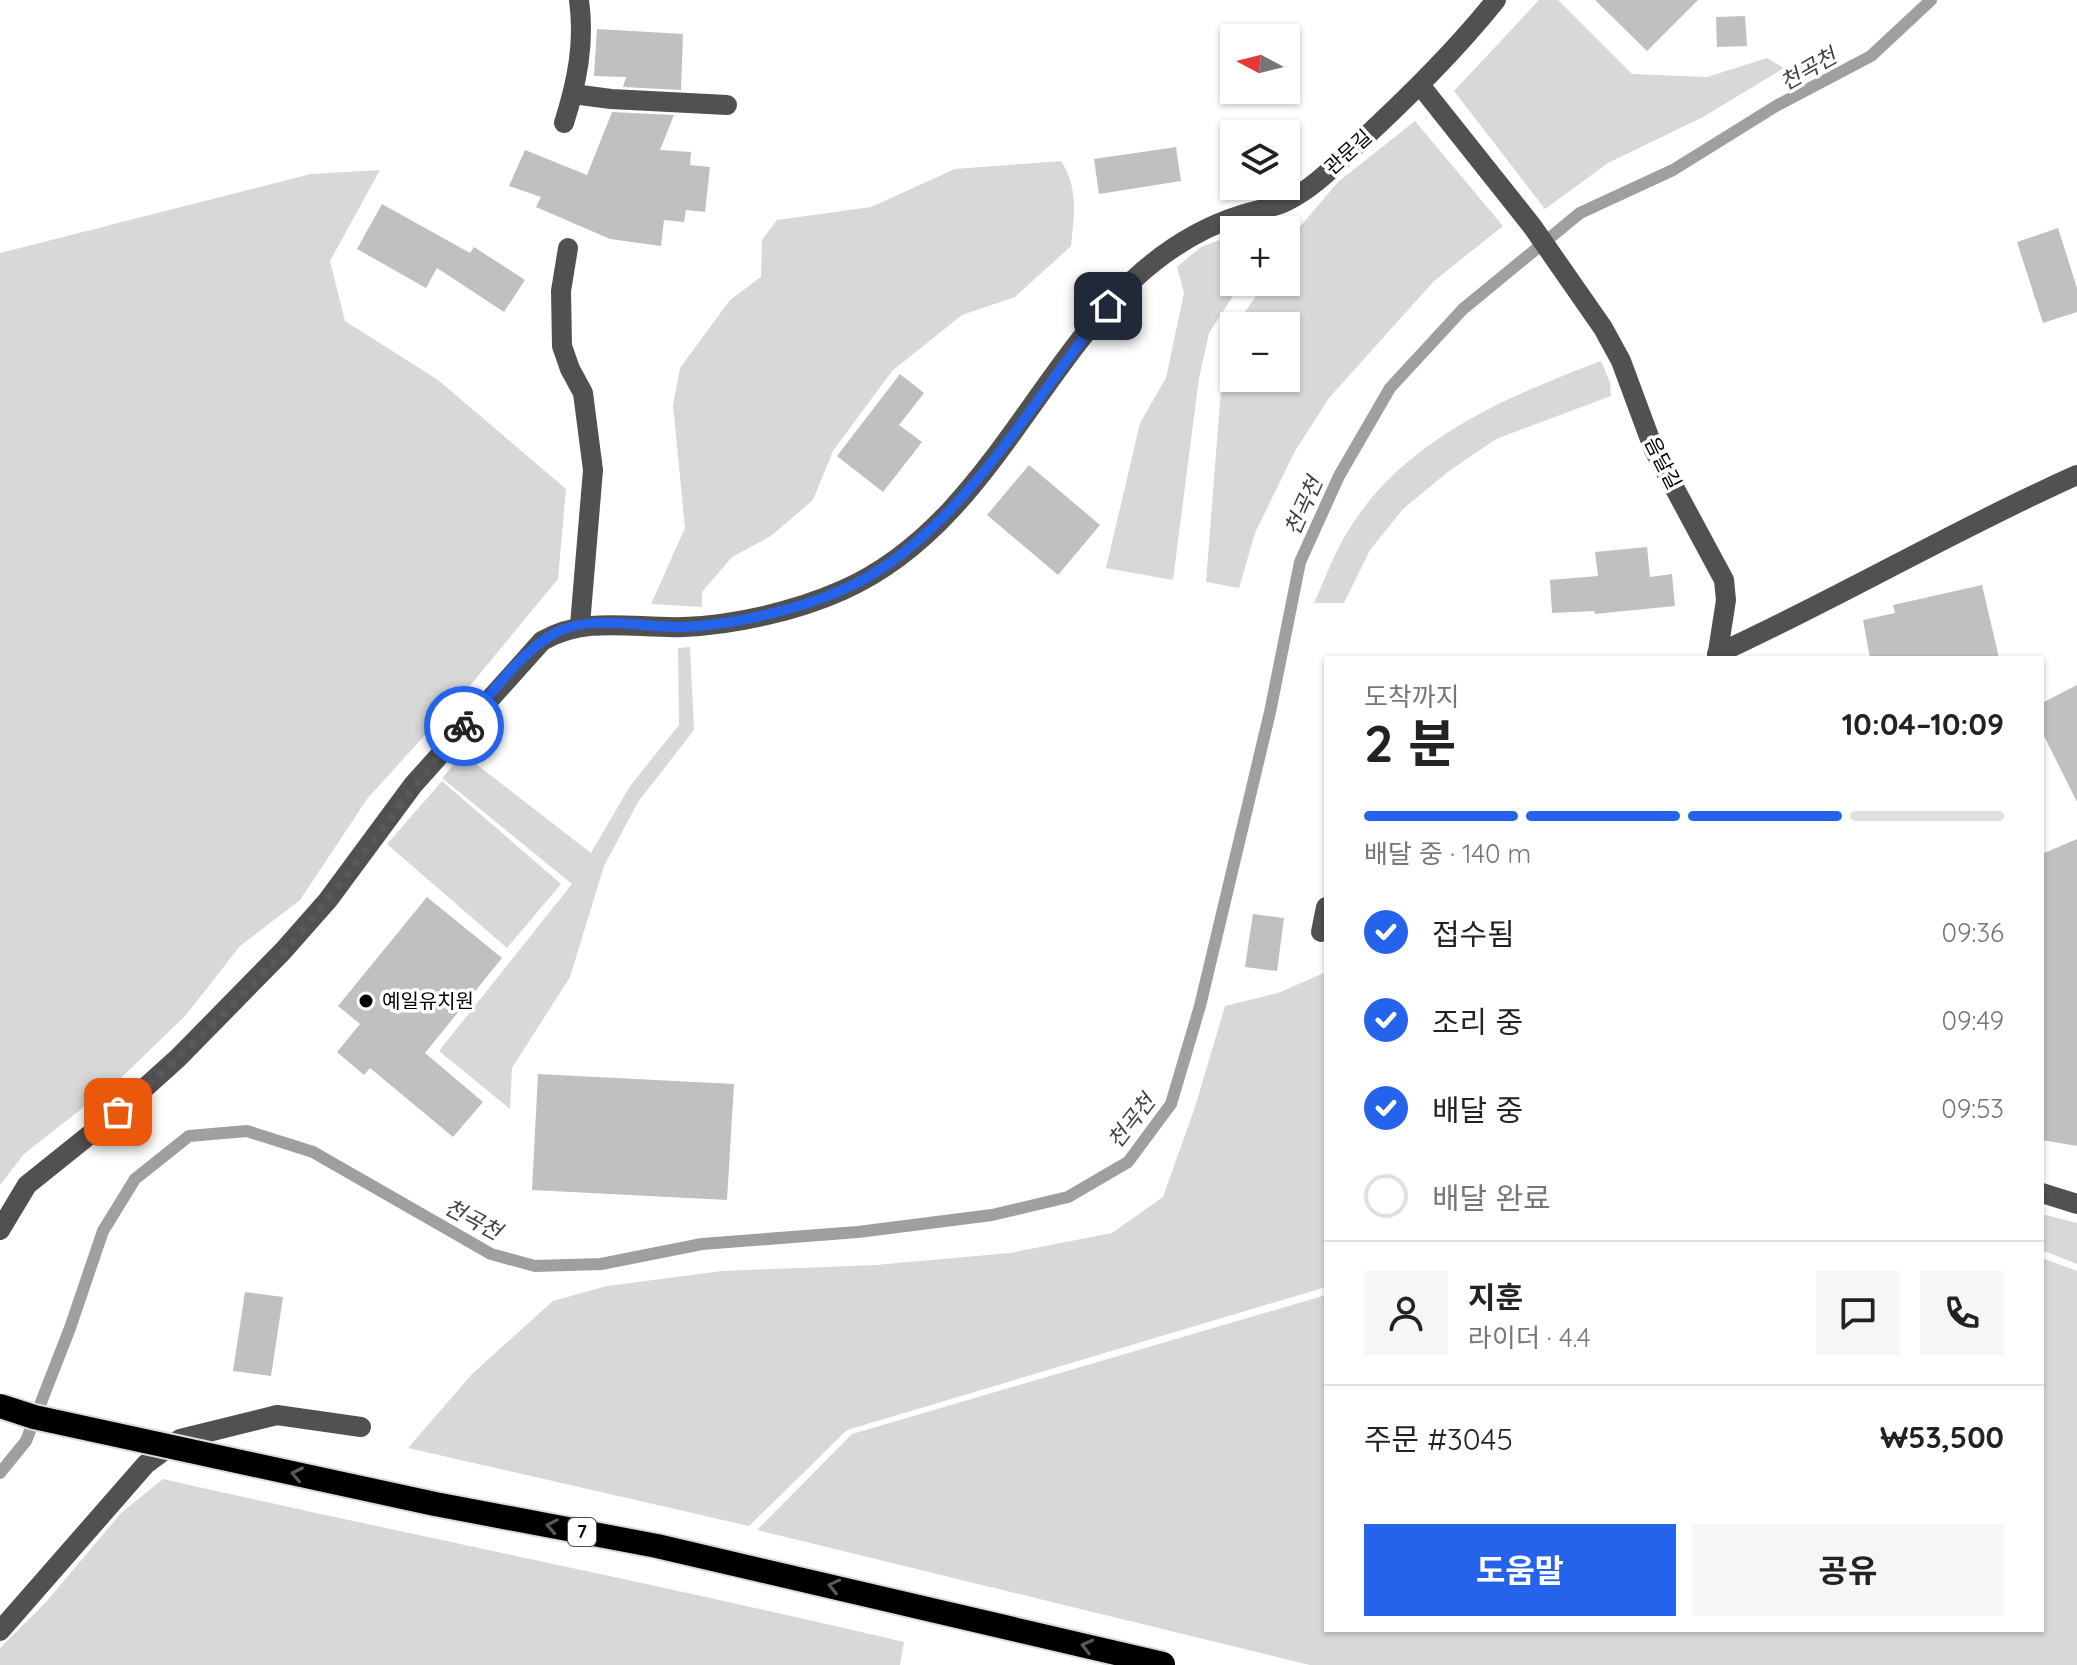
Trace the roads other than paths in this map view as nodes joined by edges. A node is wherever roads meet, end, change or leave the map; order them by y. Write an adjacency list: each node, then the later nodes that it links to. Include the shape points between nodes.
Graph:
1 (579, 0): 4 (street, via 582,38)
2 (1496, 0): 3 (street, 관문길)
3 (1420, 85): 9 (street, 관문길, via 1312,185 1286,202 1202,228 1135,278 1069,355 973,484 911,547 878,572 803,603 713,624); 10 (street, 음달길, via 1532,226 1621,361 1654,450 1719,566 1726,600)
4 (573, 94): 5 (street); 6 (street)
5 (727, 105)
6 (564, 123)
7 (568, 248): 9 (street, via 561,291 562,346 583,393 593,470)
8 (2077, 475): 10 (street, 음달길)
9 (580, 625): 15 (street, 관문길, via 542,641 413,785 283,951 178,1058 27,1185)
10 (1717, 656)
11 (1324, 917): 12 (street)
12 (1321, 932)
13 (2044, 1194): 14 (street)
14 (2077, 1204)
15 (0, 1230)
16 (0, 1406): 19 (highway, 7, one-way to 16, bridge, via 657,1546 435,1504)
17 (361, 1427): 18 (street, via 277,1415 180,1439 146,1464)
18 (0, 1631)
19 (1163, 1664)

